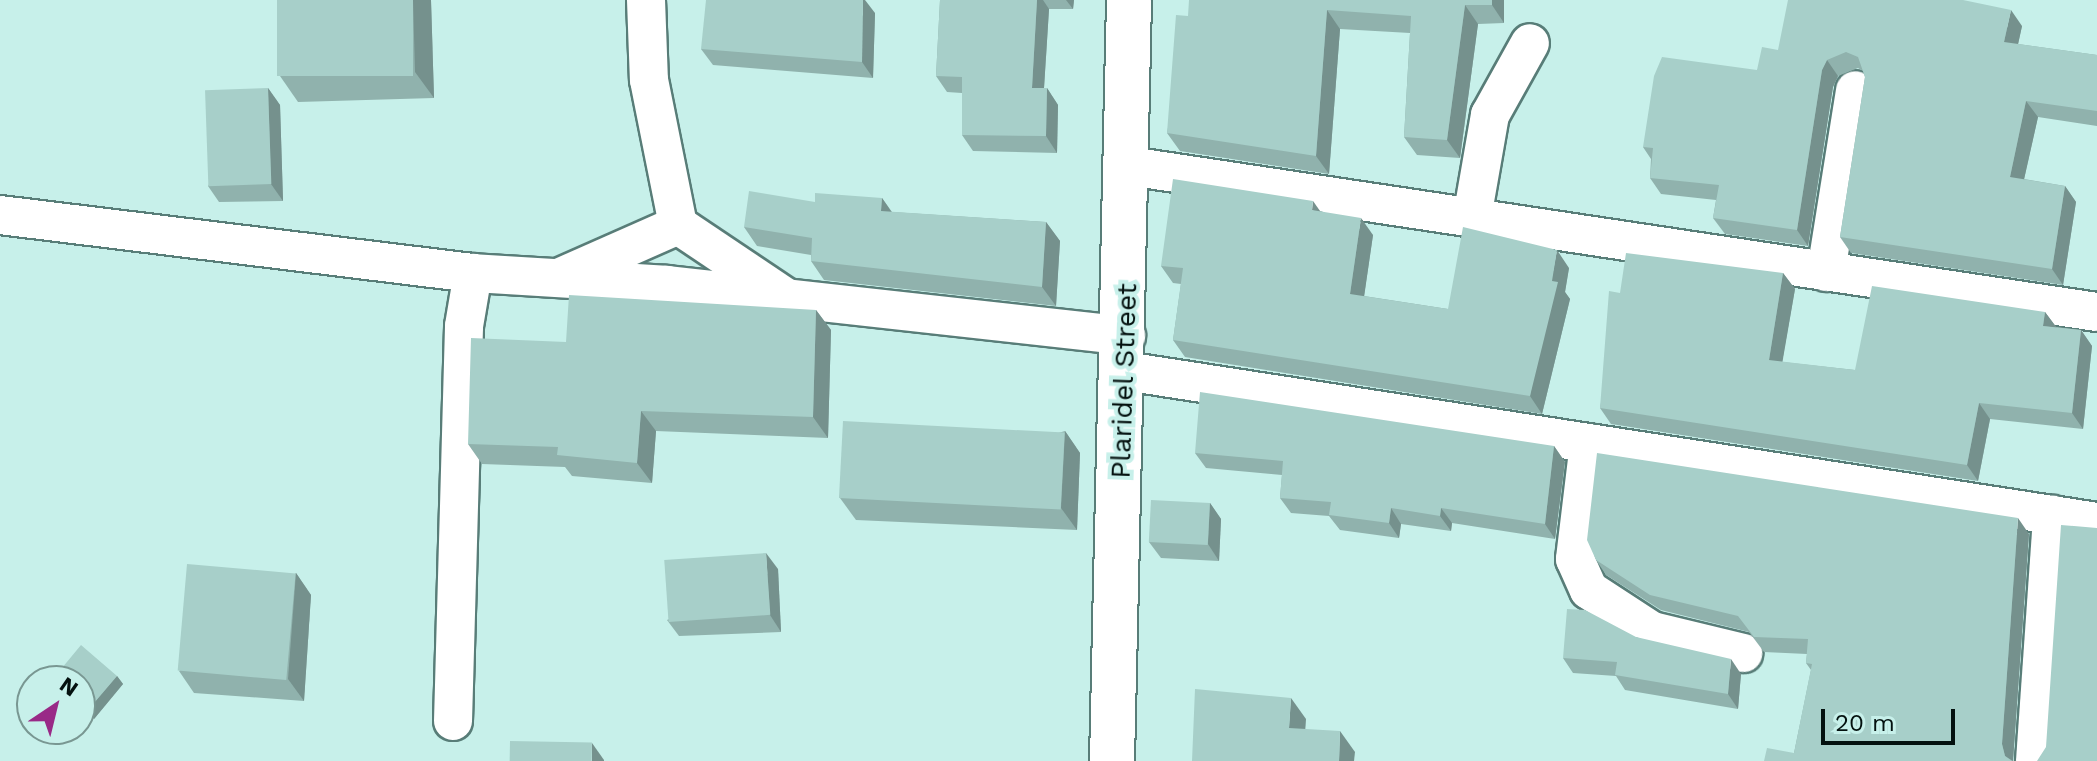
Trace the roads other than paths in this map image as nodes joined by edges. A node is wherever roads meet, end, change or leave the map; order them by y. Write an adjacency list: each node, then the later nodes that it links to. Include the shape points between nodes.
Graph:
1 (646, 0): 8 (street, via 649,80)
2 (1129, 0): 5 (street, Plaridel Street)
3 (1530, 43): 7 (street, via 1490,115)
4 (1855, 90): 9 (street)
5 (1129, 166): 7 (street); 14 (street, Plaridel Street)
6 (0, 215): 10 (street)
7 (1472, 218): 9 (street)
8 (678, 225): 11 (street); 12 (street)
9 (1826, 272): 13 (street)
10 (473, 273): 11 (street); 19 (street, via 464,326)
11 (557, 279): 12 (street)
12 (792, 302): 14 (street)
13 (2097, 312)
14 (1126, 353): 15 (street); 20 (street, Plaridel Street)
15 (1589, 443): 16 (street); 18 (street, via 1575,559 1589,590 1652,631)
16 (2052, 515): 17 (street); 21 (street)
17 (2097, 522)
18 (1743, 653)
19 (453, 721)
20 (1112, 761)
21 (2035, 761)

